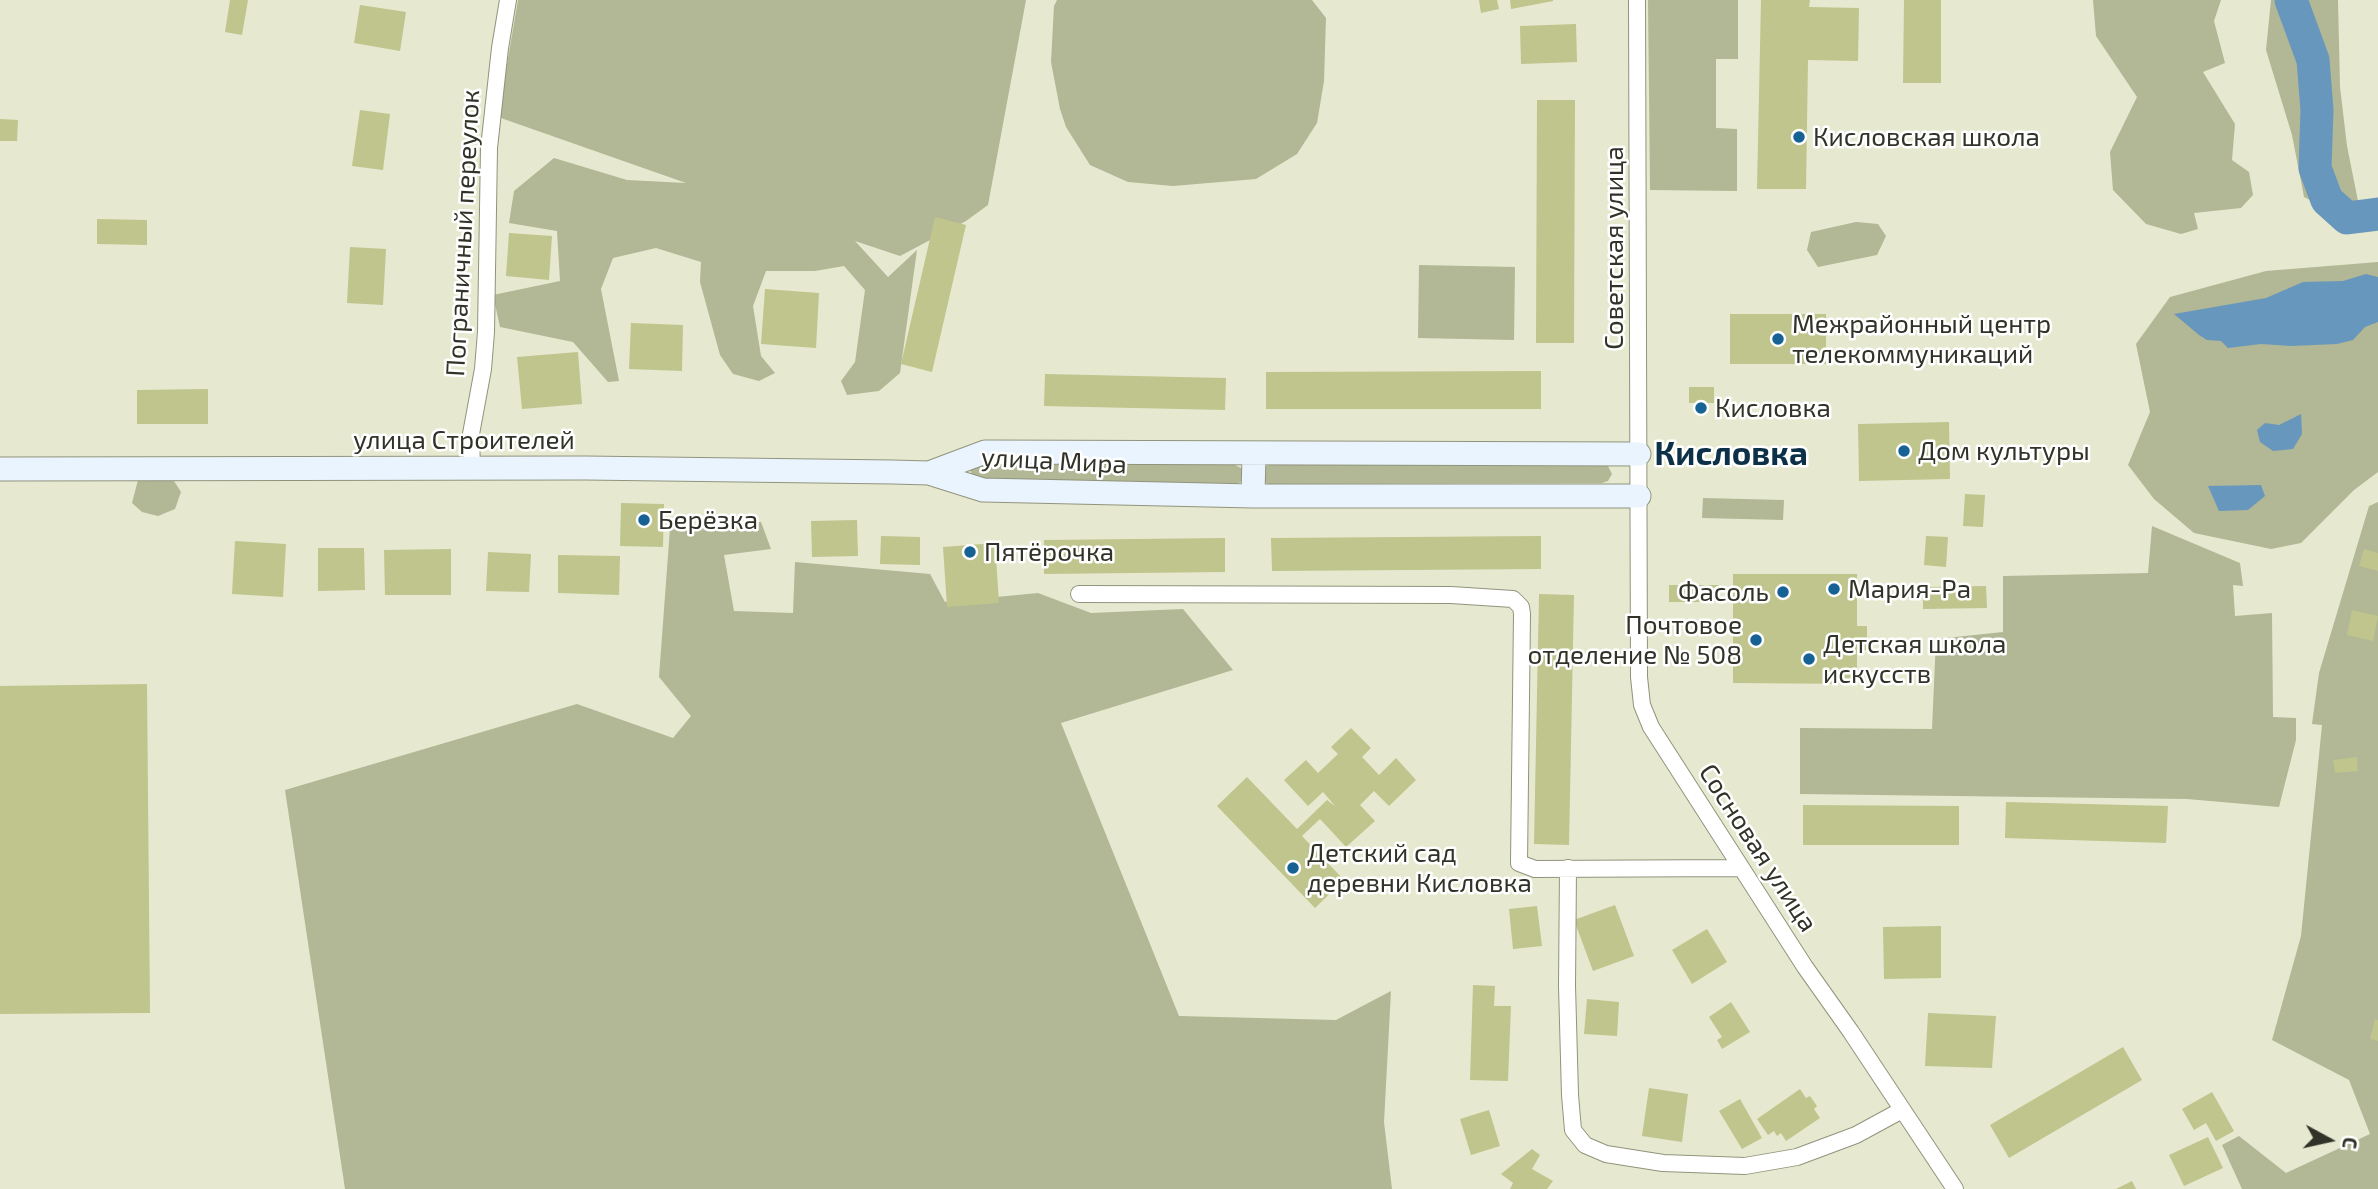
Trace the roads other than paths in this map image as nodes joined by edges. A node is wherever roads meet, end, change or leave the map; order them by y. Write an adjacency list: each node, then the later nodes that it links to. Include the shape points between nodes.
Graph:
1 (509, 0): 6 (street, Пограничный переулок, via 489,148 486,332 471,434)
2 (1637, 0): 4 (street, Советская улица)
3 (1254, 454): 4 (street, улица Мира); 7 (street, улица Мира, via 985,452); 8 (street)
4 (1639, 454): 9 (street, Советская улица)
5 (0, 469): 6 (street, улица Строителей)
6 (472, 469): 7 (street, улица Строителей)
7 (929, 473): 8 (street, улица Мира, via 983,490)
8 (1252, 496): 9 (street, улица Мира)
9 (1639, 496): 12 (street, Сосновая улица, via 1642,705 1651,727)
10 (1079, 594): 11 (street, via 1513,599 1522,614 1519,863 1535,869)
11 (1568, 868): 12 (street); 13 (street, via 1571,1107 1573,1130 1585,1145 1606,1154 1663,1163 1745,1166 1797,1157 1856,1135)
12 (1741, 868): 13 (street, Сосновая улица)
13 (1902, 1110): 14 (street, Сосновая улица)
14 (1955, 1189)

